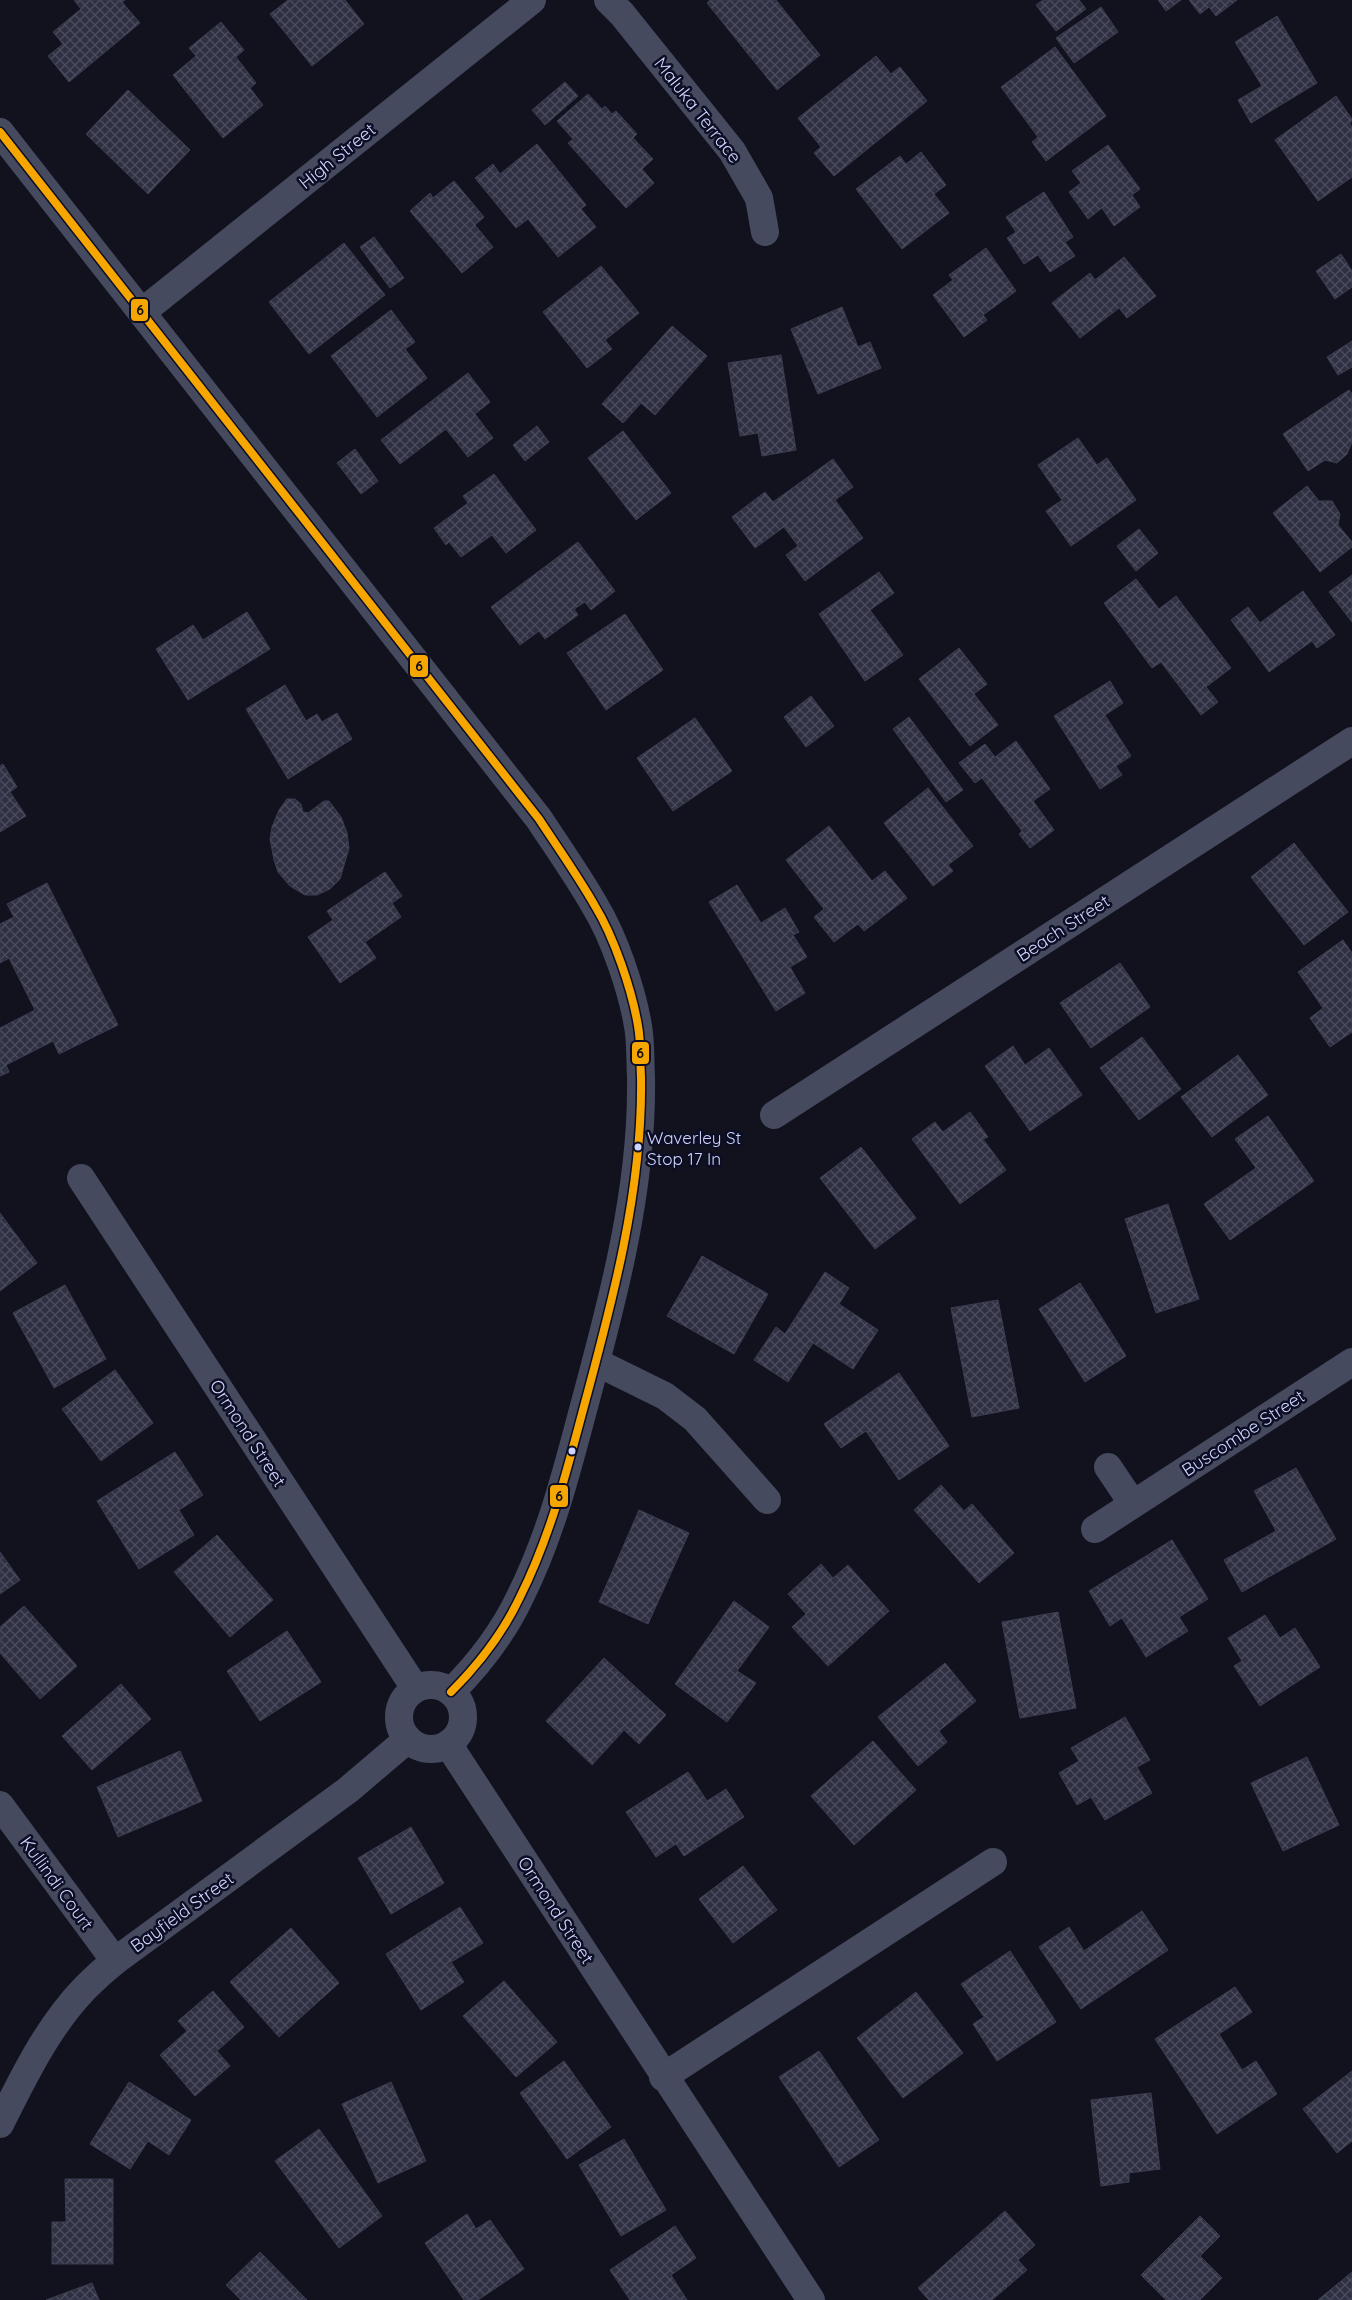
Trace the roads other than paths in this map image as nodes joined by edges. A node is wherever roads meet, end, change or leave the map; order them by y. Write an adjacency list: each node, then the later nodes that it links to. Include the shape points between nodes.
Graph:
1 (532, 0): 5 (street, High Street)
2 (608, 0): 4 (street, Maluka Terrace, via 732,151 759,198)
3 (0, 132): 5 (street)
4 (765, 232)
5 (142, 312): 9 (street, via 539,819 597,908 625,973 638,1026 641,1119 634,1187)
6 (1349, 751): 7 (street, Beach Street)
7 (774, 1115)
8 (81, 1178): 15 (street, Ormond Street)
9 (596, 1362): 12 (street, via 665,1396 695,1418); 16 (street, via 556,1510 538,1558 503,1628 472,1672)
10 (1352, 1362): 13 (street, Buscombe Street)
11 (1108, 1467): 13 (street)
12 (767, 1500)
13 (1134, 1504): 14 (street, Buscombe Street)
14 (1095, 1529)
15 (415, 1688): 16 (street, via 437,1685); 17 (street, via 404,1698 400,1709 399,1720)
16 (451, 1692): 18 (street, via 462,1709 463,1719 461,1728)
17 (408, 1739): 18 (street, via 427,1748); 21 (street, Bayfield Street, via 348,1790)
18 (448, 1744): 22 (street, Ormond Street)
19 (0, 1805): 21 (street, Kullindi Court)
20 (993, 1862): 22 (street)
21 (114, 1961): 23 (street, Bayfield Street, via 85,1987 61,2016 32,2062)
22 (663, 2077): 24 (street, Ormond Street)
23 (0, 2124)
24 (811, 2300)

